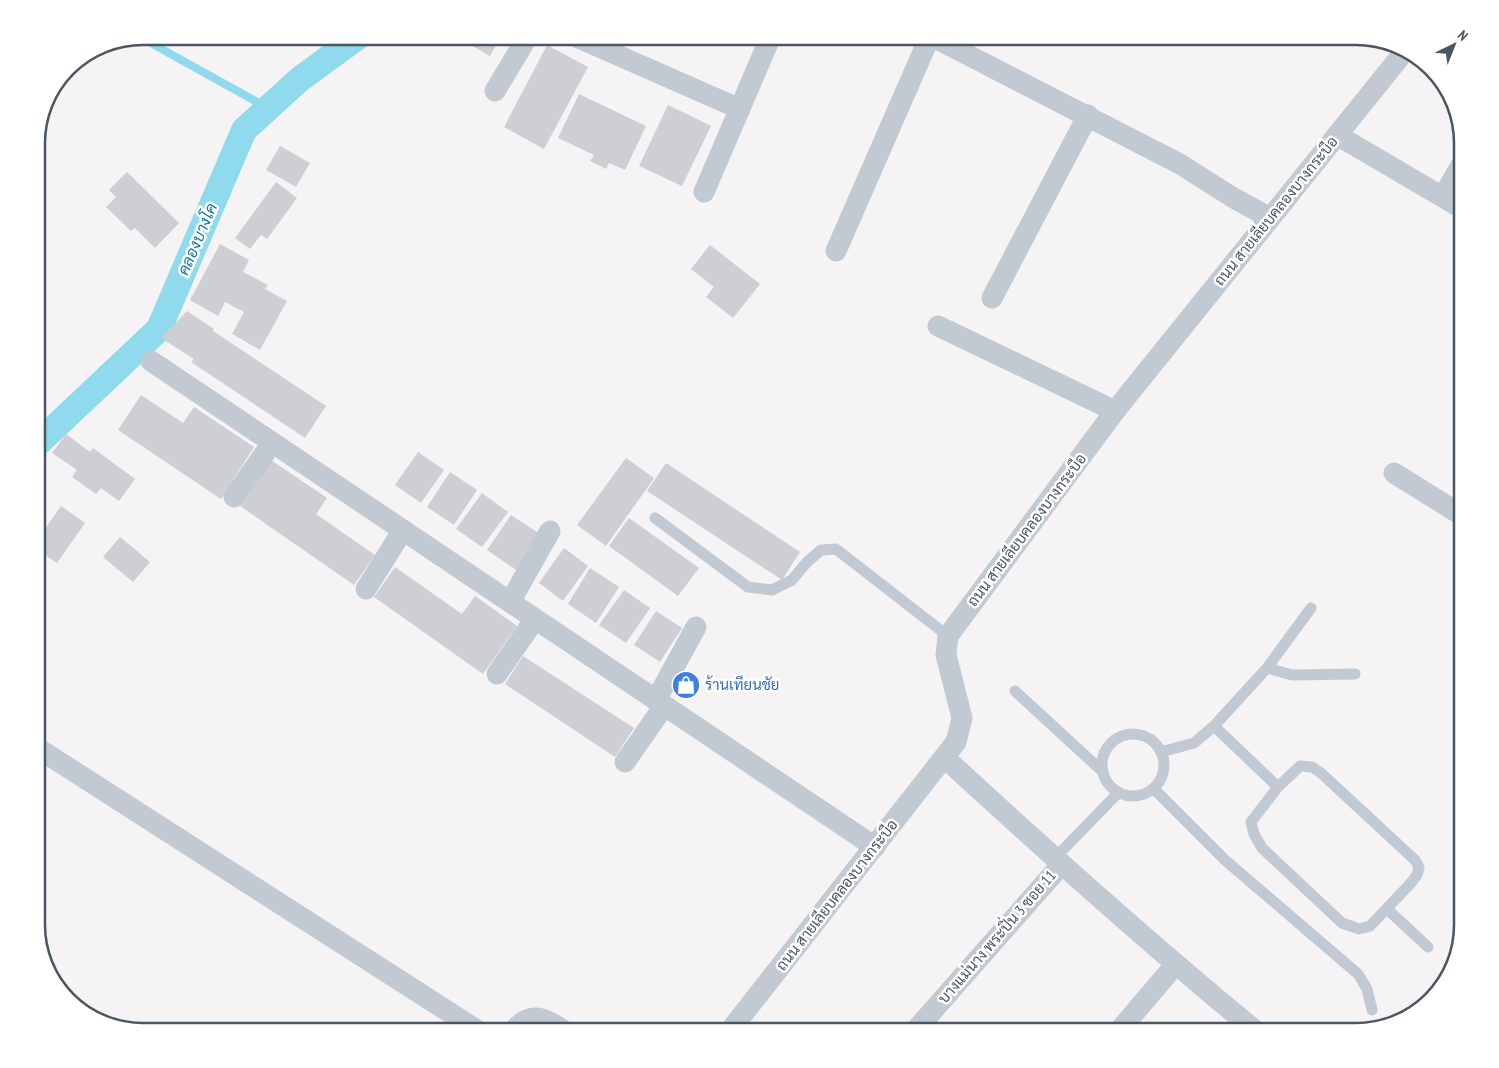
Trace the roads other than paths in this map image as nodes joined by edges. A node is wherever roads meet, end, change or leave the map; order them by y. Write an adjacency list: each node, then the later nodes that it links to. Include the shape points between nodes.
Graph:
1 (523, 45): 7 (street)
2 (594, 45): 8 (street)
3 (767, 45): 8 (street)
4 (927, 45): 16 (street)
5 (949, 45): 9 (street)
6 (1401, 56): 10 (street, ถนน สายเลียบคลองบางกระบือ)
7 (495, 92)
8 (740, 109): 13 (street)
9 (1088, 115): 15 (street, via 1180,164); 17 (street)
10 (1338, 135): 14 (street); 15 (street, ถนน สายเลียบคลองบางกระบือ)
11 (1454, 178): 12 (street)
12 (1448, 188)
13 (704, 192)
14 (1454, 204)
15 (1270, 218): 20 (street, ถนน สายเลียบคลองบางกระบือ)
16 (836, 251)
17 (992, 298)
18 (938, 326): 20 (street)
19 (151, 361): 21 (street)
20 (1115, 411): 33 (street, ถนน สายเลียบคลองบางกระบือ)
21 (272, 443): 23 (street); 26 (street)
22 (1394, 473): 24 (street)
23 (234, 497)
24 (1454, 510)
25 (655, 518): 33 (lane, via 748,587 772,590 792,580 821,550 836,549)
26 (403, 530): 28 (street); 29 (street)
27 (550, 530): 29 (street)
28 (366, 589)
29 (510, 602): 31 (street)
30 (1311, 608): 34 (lane)
31 (535, 619): 35 (street); 38 (street)
32 (696, 627): 38 (street)
33 (948, 636): 42 (street, ถนน สายเลียบคลองบางกระบือ, via 946,655 962,718 956,742)
34 (1267, 668): 36 (lane, via 1292,674); 39 (lane)
35 (497, 674)
36 (1355, 674)
37 (1015, 691): 44 (lane)
38 (660, 703): 43 (street); 48 (street)
39 (1214, 726): 40 (lane, via 1194,743); 45 (lane)
40 (1161, 752): 44 (lane, via 1156,744 1140,735 1123,736 1108,746); 46 (lane, via 1164,772)
41 (45, 753): 54 (street)
42 (945, 758): 48 (street, ถนน สายเลียบคลองบางกระบือ); 49 (street)
43 (625, 762)
44 (1102, 772): 47 (lane)
45 (1278, 787): 50 (lane, via 1251,822 1262,848 1342,922 1359,929 1370,926); 50 (lane, via 1300,766 1312,767 1415,860 1419,867 1417,875)
46 (1154, 788): 47 (lane, via 1133,796); 53 (lane, via 1225,860 1358,974 1367,989)
47 (1118, 792): 49 (lane)
48 (875, 847): 57 (street, ถนน สายเลียบคลองบางกระบือ)
49 (1057, 862): 52 (street); 58 (street, บางแม่นาง พระปิ่น 3 ซอย 11)
50 (1388, 909): 51 (lane)
51 (1428, 947)
52 (1175, 965): 59 (street); 60 (street)
53 (1372, 1010)
54 (466, 1023)
55 (519, 1023): 56 (street, via 536,1017)
56 (553, 1023)
57 (736, 1023)
58 (922, 1023)
59 (1126, 1023)
60 (1246, 1023)

